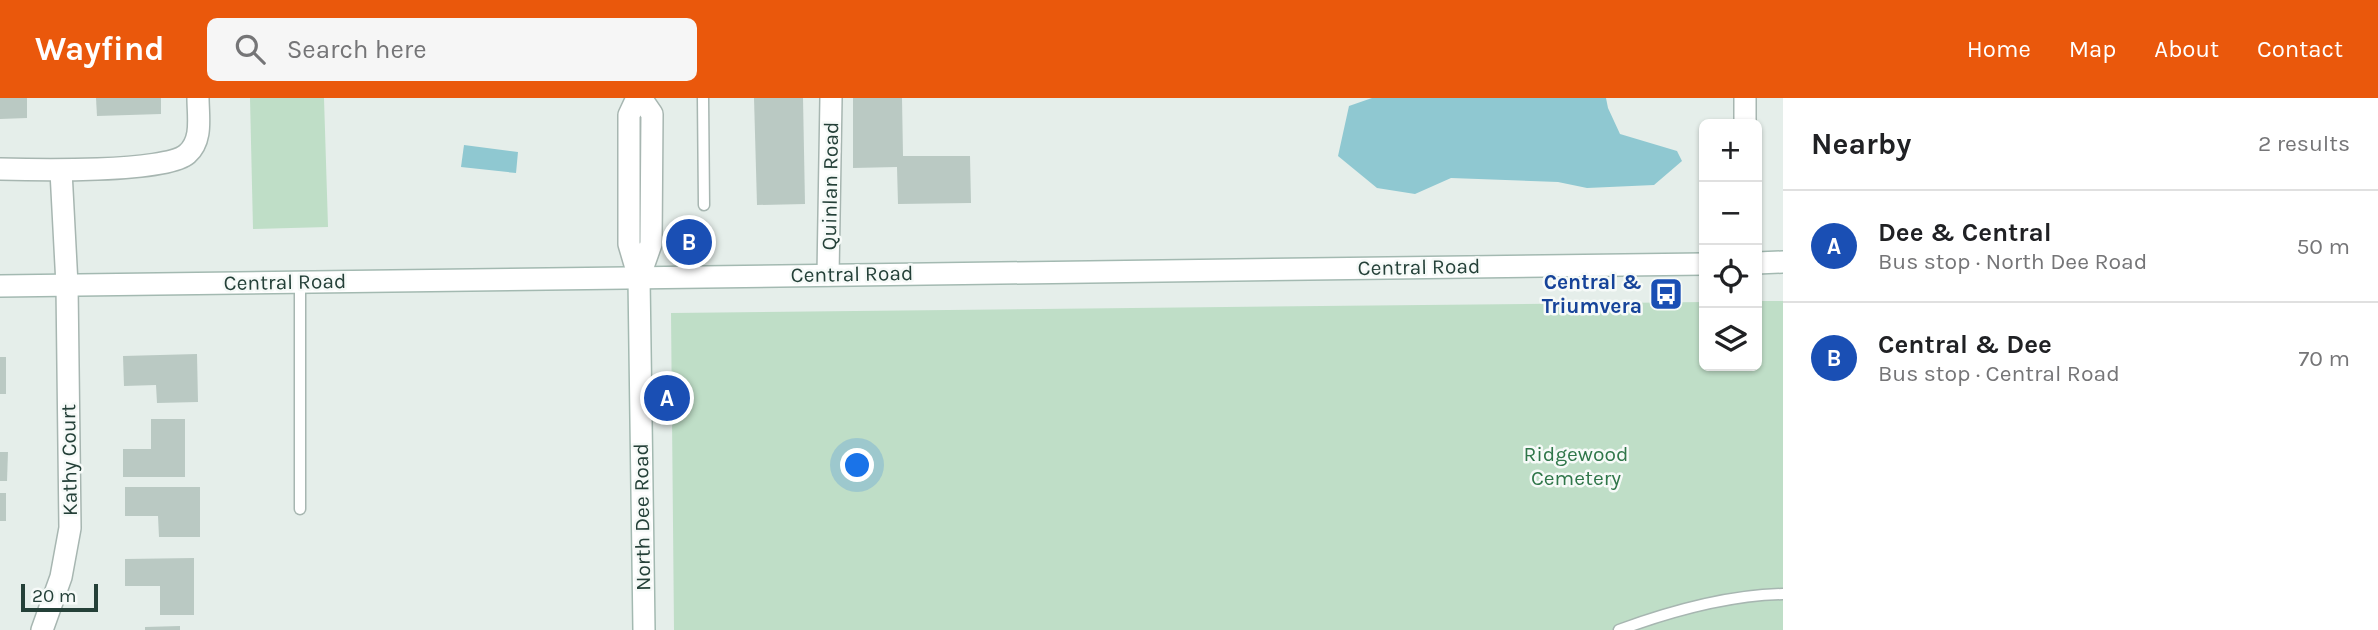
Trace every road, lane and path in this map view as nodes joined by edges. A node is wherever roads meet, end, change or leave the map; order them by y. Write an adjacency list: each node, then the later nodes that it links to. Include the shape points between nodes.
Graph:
1 (198, 98): 8 (main road, via 198,138 186,155 163,163)
2 (639, 98): 14 (main road, North Dee Road, via 629,115 629,244)
3 (703, 98): 9 (lane)
4 (831, 98): 13 (main road, Quinlan Road)
5 (1745, 98): 6 (main road)
6 (1745, 119)
7 (0, 169): 8 (main road)
8 (61, 172): 16 (main road, Kathy Court)
9 (704, 205)
10 (1783, 262): 11 (main road)
11 (1762, 263)
12 (1699, 264): 13 (main road, Central Road)
13 (828, 275): 14 (main road, Central Road)
14 (639, 278): 15 (main road, Central Road); 21 (main road, North Dee Road)
15 (300, 282): 16 (main road, Central Road); 18 (lane)
16 (67, 285): 17 (main road, Central Road); 20 (main road, Kathy Court, via 70,528 61,577)
17 (0, 286)
18 (300, 509)
19 (1783, 594): 22 (lane, via 1713,602)
20 (42, 630)
21 (644, 630)
22 (1619, 630)

